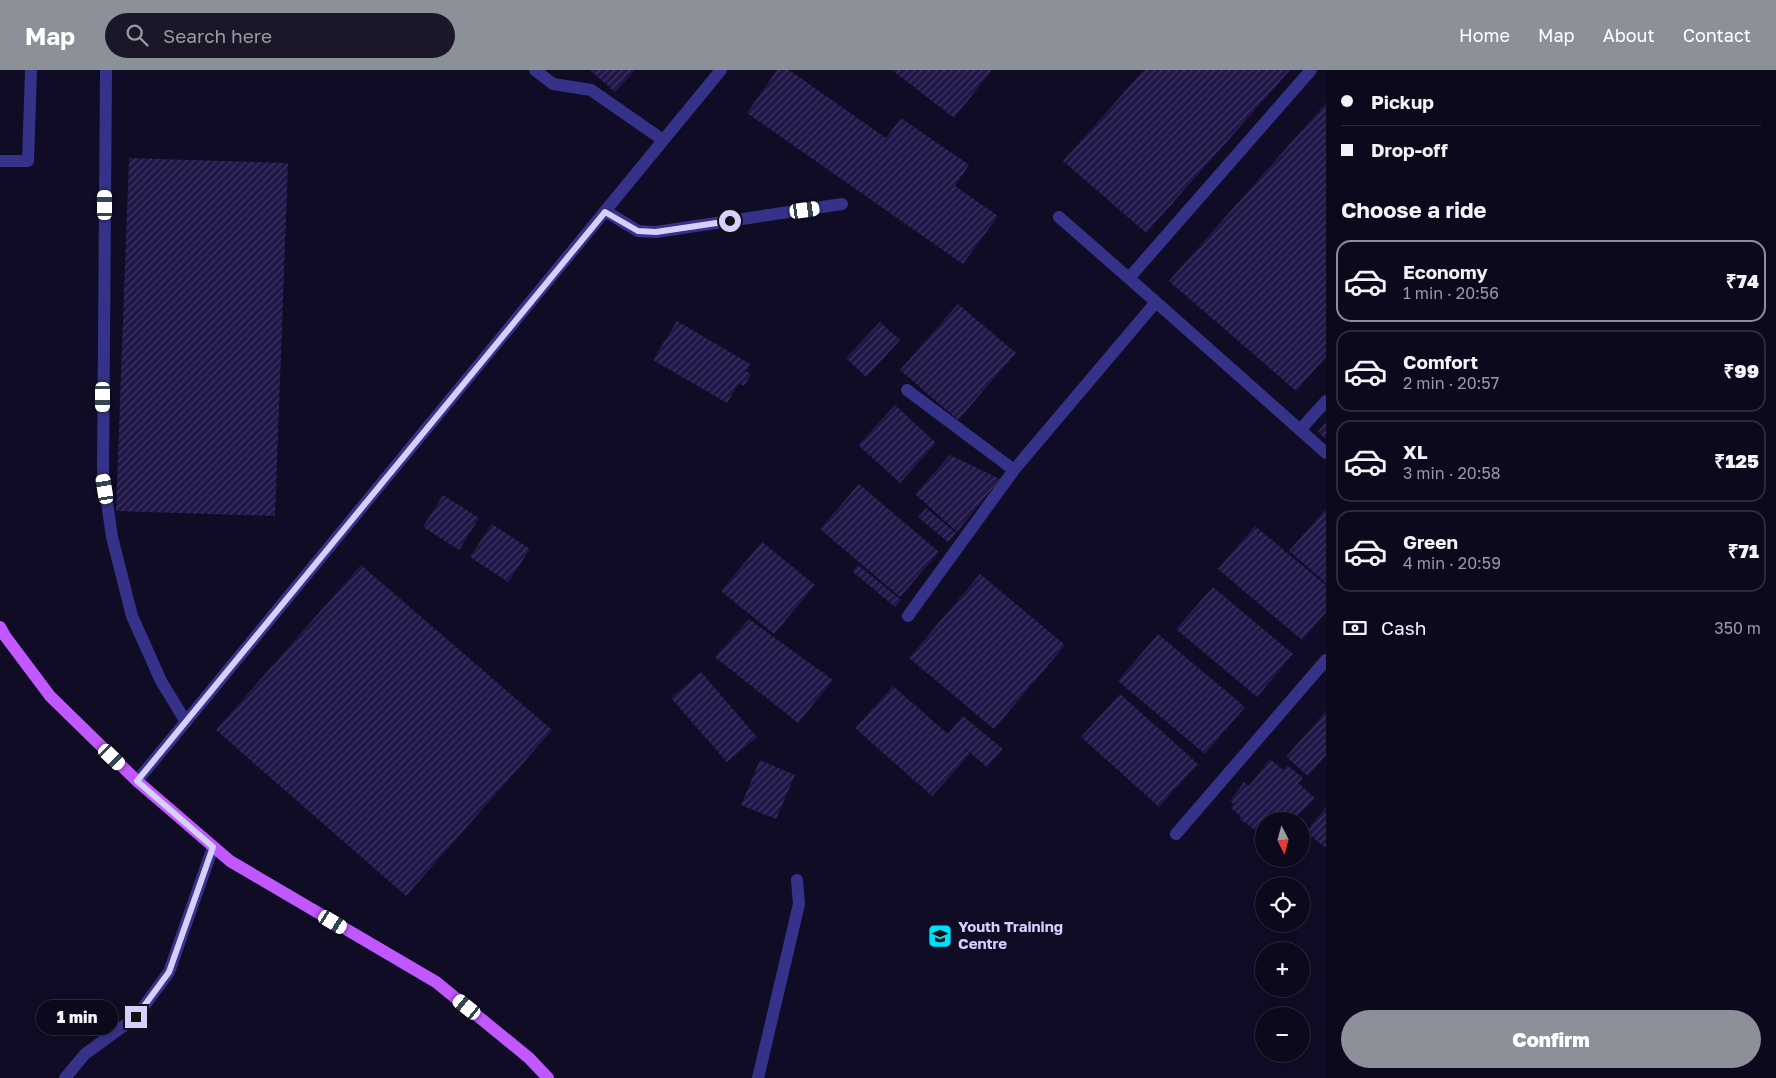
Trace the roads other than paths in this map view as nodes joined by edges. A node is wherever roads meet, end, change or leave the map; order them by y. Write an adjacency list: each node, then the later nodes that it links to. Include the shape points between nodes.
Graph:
1 (31, 70): 7 (street, via 28,161)
2 (106, 70): 21 (street, via 103,474 112,537 132,616)
3 (535, 70): 6 (street, via 553,84 591,90)
4 (721, 70): 6 (street)
5 (1310, 70): 11 (street)
6 (663, 140): 9 (street)
7 (0, 161)
8 (842, 204): 9 (street, via 656,232 638,231)
9 (605, 212): 21 (street)
10 (1059, 217): 11 (street)
11 (1129, 278): 12 (street)
12 (1156, 302): 15 (street); 17 (street)
13 (907, 390): 17 (street)
14 (1326, 401): 15 (street)
15 (1300, 430): 16 (street)
16 (1326, 453)
17 (1014, 470): 18 (street)
18 (908, 616)
19 (0, 627): 22 (main road, via 50,696)
20 (1326, 660): 23 (street)
21 (186, 722): 22 (street)
22 (137, 781): 24 (main road)
23 (1176, 834)
24 (213, 847): 26 (street, via 169,972 136,1017 85,1054); 27 (main road, via 230,861 436,982 529,1058)
25 (797, 880): 28 (street, via 799,904)
26 (66, 1078)
27 (548, 1078)
28 (758, 1078)

